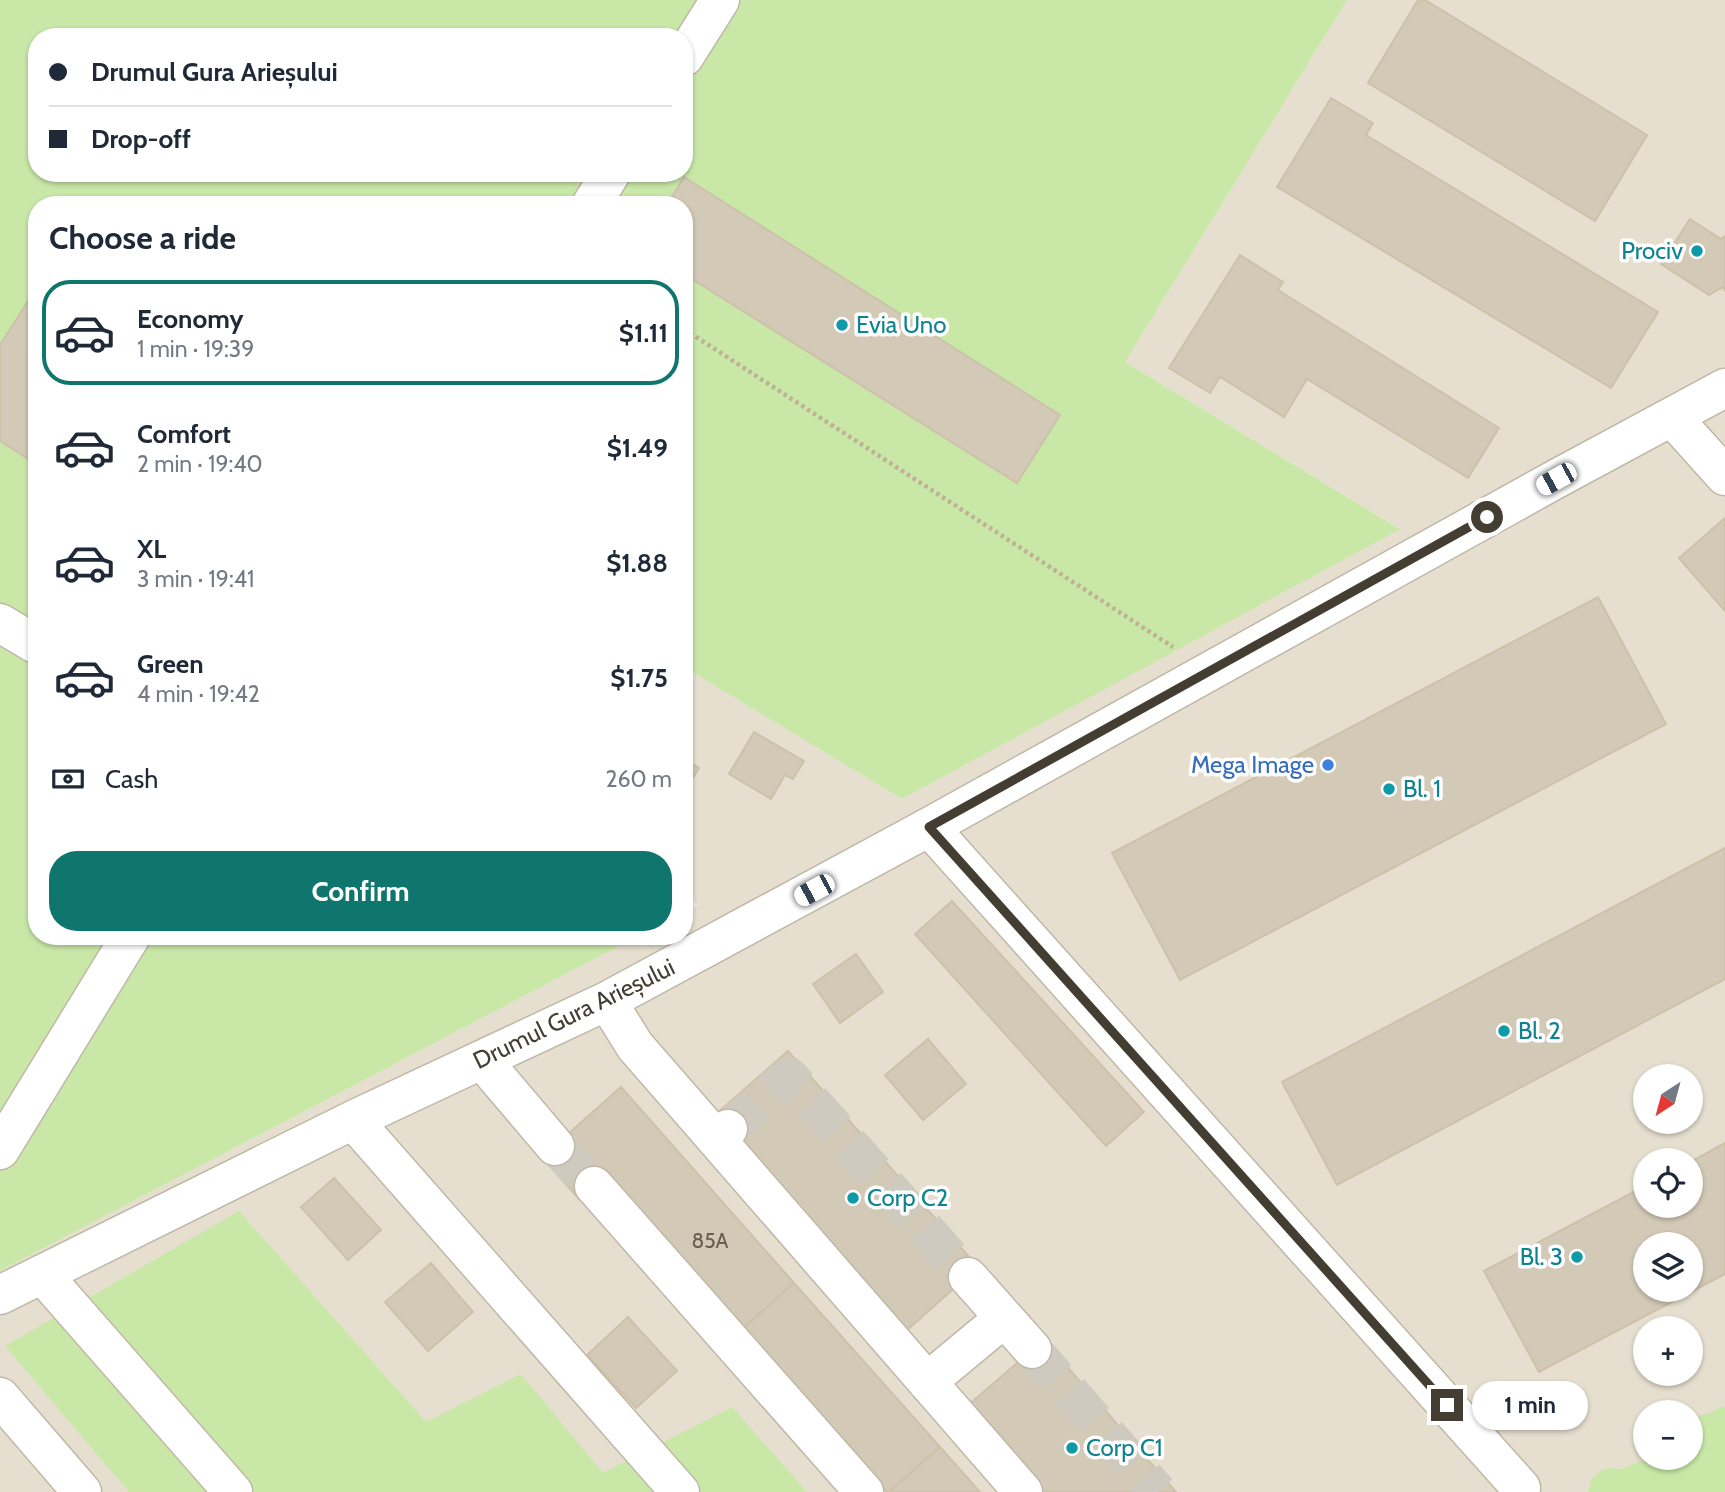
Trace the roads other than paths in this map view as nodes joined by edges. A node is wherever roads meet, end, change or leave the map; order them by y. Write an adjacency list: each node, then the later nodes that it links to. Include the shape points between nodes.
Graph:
1 (720, 0): 2 (street)
2 (693, 43)
3 (1725, 388): 4 (street, Drumul Gura Arieșului)
4 (1672, 416): 5 (street); 8 (street, Drumul Gura Arieșului)
5 (1725, 476)
6 (0, 623): 7 (street)
7 (28, 640)
8 (929, 827): 10 (street, Drumul Gura Arieșului); 23 (street)
9 (125, 945): 14 (street)
10 (607, 1001): 11 (street, Drumul Gura Arieșului); 21 (street, via 635,1046 722,1134)
11 (482, 1060): 12 (street, Drumul Gura Arieșului); 13 (street)
12 (354, 1120): 16 (street, Drumul Gura Arieșului); 26 (street)
13 (555, 1146)
14 (0, 1150)
15 (594, 1186): 27 (street)
16 (42, 1274): 18 (street, Drumul Gura Arieșului); 25 (street)
17 (968, 1277): 19 (street)
18 (0, 1295)
19 (1004, 1318): 20 (street); 21 (street)
20 (1032, 1349)
21 (927, 1382): 28 (street)
22 (0, 1397): 24 (street)
23 (1521, 1488)
24 (82, 1492)
25 (233, 1492)
26 (680, 1492)
27 (864, 1492)
28 (1023, 1492)

